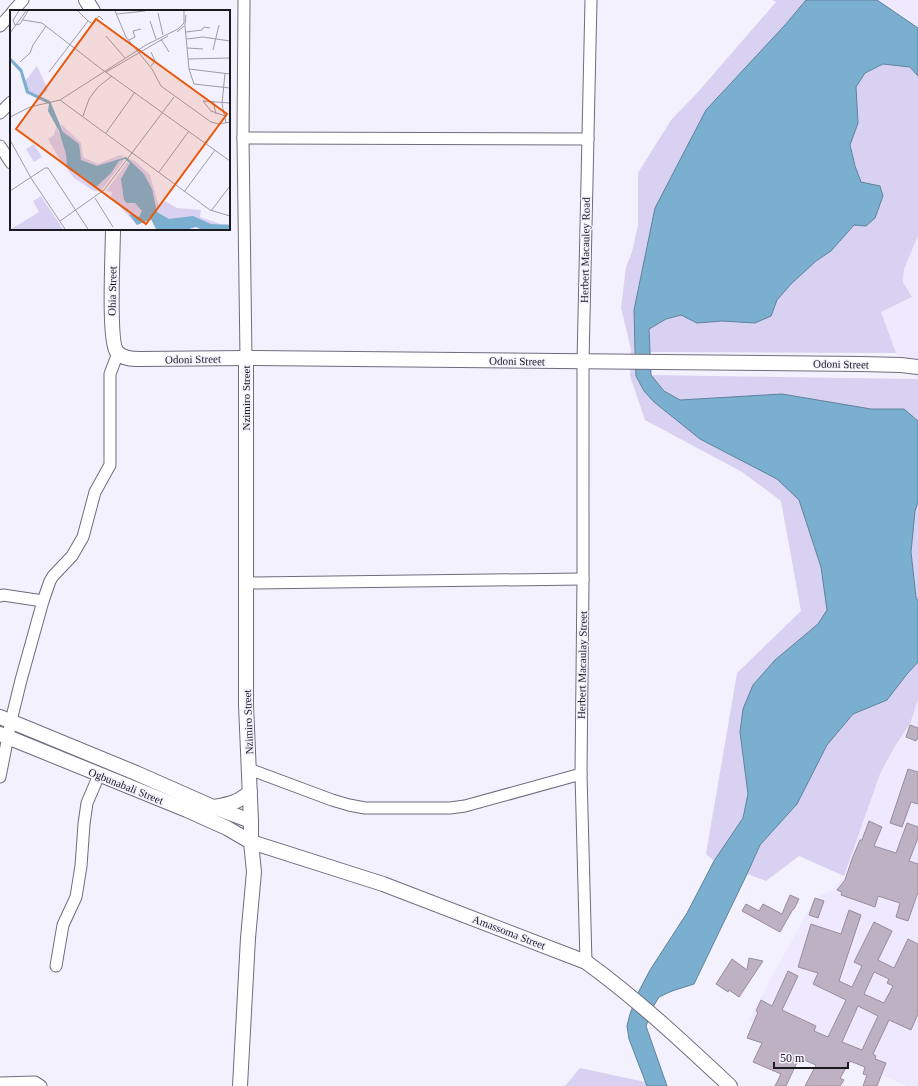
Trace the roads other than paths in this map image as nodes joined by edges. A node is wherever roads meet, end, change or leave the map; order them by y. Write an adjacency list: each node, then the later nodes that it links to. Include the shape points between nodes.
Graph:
1 (86, 0): 6 (street)
2 (244, 0): 11 (street)
3 (591, 0): 12 (street, Herbert Macauley Road)
4 (24, 4): 5 (street)
5 (15, 10)
6 (92, 10)
7 (10, 15): 8 (street)
8 (0, 26)
9 (10, 103): 10 (street)
10 (0, 113)
11 (242, 138): 12 (street); 17 (street)
12 (588, 139): 18 (street, Herbert Macauley Road)
13 (0, 146): 14 (street)
14 (10, 161)
15 (113, 230): 16 (street, Ohia Street, via 112,326)
16 (118, 353): 17 (street, Odoni Street, via 128,358 140,359); 23 (street, via 110,374 110,465 95,492 83,537 72,556 53,576)
17 (246, 358): 18 (street, Odoni Street); 21 (street, Nzimiro Street)
18 (583, 365): 19 (street, Odoni Street, via 653,362 868,364); 20 (street, Herbert Macaulay Street)
19 (918, 367)
20 (584, 579): 21 (street); 27 (street, Herbert Macaulay Street)
21 (246, 584): 26 (street, Nzimiro Street, via 246,705)
22 (0, 596): 23 (street)
23 (43, 601): 24 (street)
24 (6, 719): 25 (street); 31 (street, Ogbunabali Street)
25 (4, 735): 28 (street, Ogbunabali Street); 29 (street)
26 (250, 769): 27 (street, via 332,800 365,808 465,806); 30 (street, Nzimiro Street)
27 (581, 774): 34 (street, Herbert Macaulay Street)
28 (99, 775): 33 (street, Ogbunabali Street, via 206,818); 35 (street, via 88,803 76,897 63,925)
29 (0, 777)
30 (250, 792): 31 (street, via 234,803); 32 (street, Nzimiro Street)
31 (213, 807): 32 (street, Ogbunabali Street)
32 (251, 821): 33 (street, Nzimiro Street)
33 (251, 842): 34 (street, Amassoma Street, via 383,884); 38 (street, Nzimiro Street, via 254,872 247,945)
34 (586, 962): 39 (street, Amassoma Street, via 653,1016)
35 (56, 966)
36 (0, 1083): 37 (street, via 35,1082)
37 (41, 1086)
38 (240, 1086)
39 (730, 1086)

